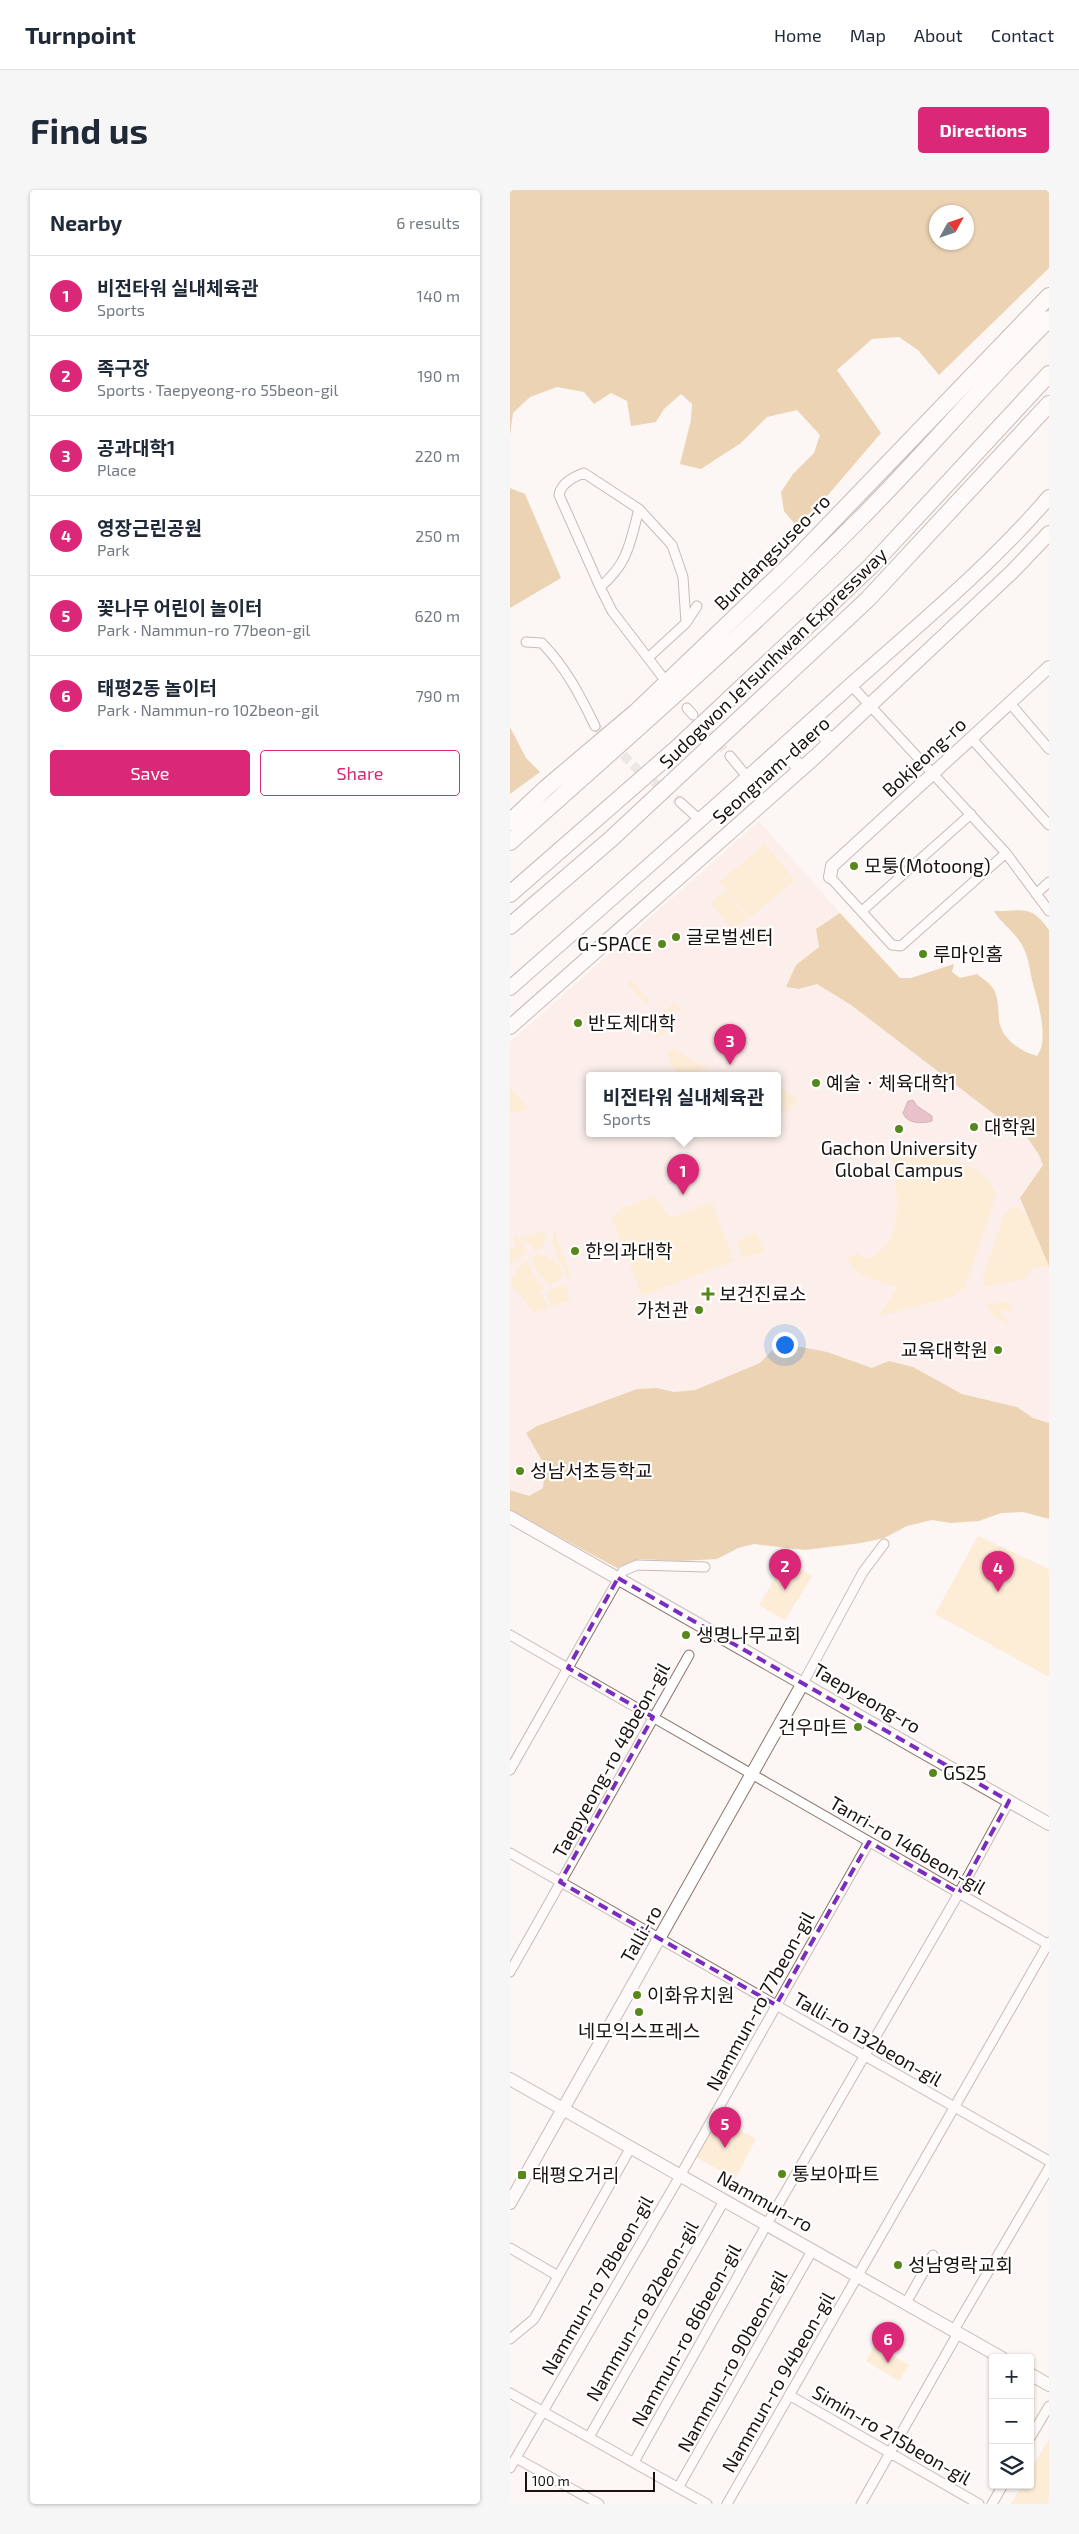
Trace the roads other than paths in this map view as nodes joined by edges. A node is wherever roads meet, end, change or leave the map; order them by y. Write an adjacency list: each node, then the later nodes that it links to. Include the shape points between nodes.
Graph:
1 (1049, 296): 31 (highway, Bundangsuseo-ro, via 797,558 636,712)
2 (1049, 319): 33 (highway, Bundangsuseo-ro, via 858,522 766,612 663,709)
3 (1049, 374): 37 (highway, Sudogwon Je1sunhwan Expressway, via 870,567 676,749)
4 (1049, 404): 41 (highway, Sudogwon Je1sunhwan Expressway, via 868,599 612,839)
5 (1049, 497): 15 (main road, Seongnam-daero, via 992,558)
6 (639, 510): 8 (street, via 624,562); 8 (street, via 584,473 571,478 560,489 559,495); 10 (street, via 672,545 683,578)
7 (1049, 533): 17 (main road, Seongnam-daero, via 1014,571)
8 (600, 587): 12 (street, via 612,611)
9 (697, 606): 10 (street)
10 (686, 623): 12 (street)
11 (526, 642): 19 (street, via 542,642 550,651 568,673)
12 (649, 657): 14 (street)
13 (1049, 667): 16 (main road, Bokjeong-ro)
14 (661, 675)
15 (851, 685): 17 (street); 18 (main road, Seongnam-daero)
16 (1009, 702): 20 (main road, Bokjeong-ro); 22 (street)
17 (869, 706): 21 (main road, Seongnam-daero); 26 (street)
18 (812, 721): 21 (main road); 23 (main road, Seongnam-daero)
19 (595, 726)
20 (971, 738): 26 (main road, Bokjeong-ro); 32 (street)
21 (831, 742): 25 (main road, Seongnam-daero)
22 (1048, 746)
23 (782, 748): 25 (main road); 27 (main road, Seongnam-daero)
24 (730, 756): 27 (street)
25 (801, 769): 43 (main road, Seongnam-daero)
26 (933, 774): 29 (street); 35 (main road, Bokjeong-ro, via 832,866)
27 (749, 779): 30 (main road, Seongnam-daero)
28 (680, 802): 30 (street)
29 (972, 814): 34 (street); 39 (street)
30 (700, 821): 42 (main road, Seongnam-daero)
31 (510, 822)
32 (1049, 825)
33 (510, 842)
34 (1006, 852): 38 (street); 39 (street, via 901,946 892,945)
35 (830, 877): 39 (street)
36 (1049, 882): 38 (street)
37 (510, 894)
38 (1036, 894): 40 (street)
39 (862, 911)
40 (1049, 911)
41 (510, 926)
42 (510, 988)
43 (510, 1027)
44 (510, 1517): 47 (main road, Taepyeong-ro)
45 (884, 1544): 51 (street, via 863,1572)
46 (705, 1567): 47 (street, via 637,1565 623,1571)
47 (618, 1578): 50 (street); 51 (main road, Taepyeong-ro)
48 (510, 1635): 50 (street, Tanri-ro 146beon-gil)
49 (689, 1655): 52 (street, Taepyeong-ro 48beon-gil)
50 (568, 1668): 52 (street, Tanri-ro 146beon-gil); 53 (street)
51 (803, 1683): 54 (main road, Talli-ro); 55 (main road, Taepyeong-ro)
52 (653, 1717): 54 (street, Tanri-ro 146beon-gil); 59 (street, Taepyeong-ro 48beon-gil)
53 (510, 1770)
54 (752, 1775): 57 (street, Tanri-ro 146beon-gil); 61 (main road, Talli-ro)
55 (1009, 1801): 56 (main road, Taepyeong-ro); 60 (street, Nammun-ro 86beon-gil)
56 (1049, 1824)
57 (869, 1842): 60 (street, Tanri-ro 146beon-gil); 64 (street, Nammun-ro 77beon-gil)
58 (510, 1853): 59 (street, Talli-ro 132beon-gil)
59 (560, 1882): 61 (street, Talli-ro 132beon-gil); 63 (street, Taepyeong-ro 48beon-gil)
60 (959, 1893): 62 (street, Tanri-ro 146beon-gil); 65 (street, Nammun-ro 86beon-gil)
61 (660, 1939): 64 (street, Talli-ro 132beon-gil); 68 (main road, Talli-ro)
62 (1049, 1944): 67 (street, Nammun-ro 94beon-gil)
63 (510, 1972)
64 (776, 2005): 65 (street, Talli-ro 132beon-gil); 72 (street, Nammun-ro 77beon-gil)
65 (864, 2056): 67 (street, Talli-ro 132beon-gil); 75 (street, Nammun-ro 86beon-gil)
66 (510, 2078): 68 (main road, Nammun-ro)
67 (954, 2107): 70 (street, Talli-ro 132beon-gil); 79 (street, Nammun-ro 94beon-gil)
68 (563, 2110): 69 (main road, Nammun-ro); 74 (main road, Talli-ro)
69 (631, 2147): 72 (main road, Nammun-ro); 80 (street)
70 (1049, 2161)
71 (1049, 2168): 82 (street)
72 (680, 2176): 73 (main road, Nammun-ro); 90 (street, Nammun-ro 78beon-gil)
73 (724, 2201): 75 (main road, Nammun-ro); 92 (street, Nammun-ro 82beon-gil)
74 (510, 2203)
75 (767, 2224): 77 (main road, Nammun-ro); 95 (street, Nammun-ro 86beon-gil)
76 (510, 2248): 80 (street)
77 (813, 2249): 79 (main road, Nammun-ro); 97 (street, Nammun-ro 90beon-gil)
78 (933, 2255): 81 (street)
79 (858, 2275): 81 (main road, Nammun-ro); 88 (street, Nammun-ro 94beon-gil)
80 (558, 2276): 83 (street, via 534,2319)
81 (906, 2303): 82 (main road, Nammun-ro)
82 (956, 2332): 84 (main road, Nammun-ro); 93 (street)
83 (510, 2339)
84 (995, 2354)
85 (1034, 2376): 86 (main road)
86 (1049, 2385)
87 (510, 2393): 90 (street)
88 (789, 2395): 93 (street, Simin-ro 215beon-gil); 101 (street, Nammun-ro 94beon-gil)
89 (1049, 2406): 91 (street)
90 (542, 2411): 92 (street); 94 (street, Nammun-ro 78beon-gil)
91 (1034, 2431)
92 (589, 2437): 95 (street)
93 (890, 2453): 102 (street); 103 (street, Simin-ro 215beon-gil)
94 (516, 2458): 96 (street, Nammun-ro 78beon-gil); 99 (street)
95 (634, 2462): 97 (street)
96 (510, 2468)
97 (678, 2488): 100 (street)
98 (1001, 2489): 104 (street)
99 (599, 2504)
100 (707, 2504)
101 (727, 2504)
102 (861, 2504)
103 (979, 2504)
104 (992, 2504)

